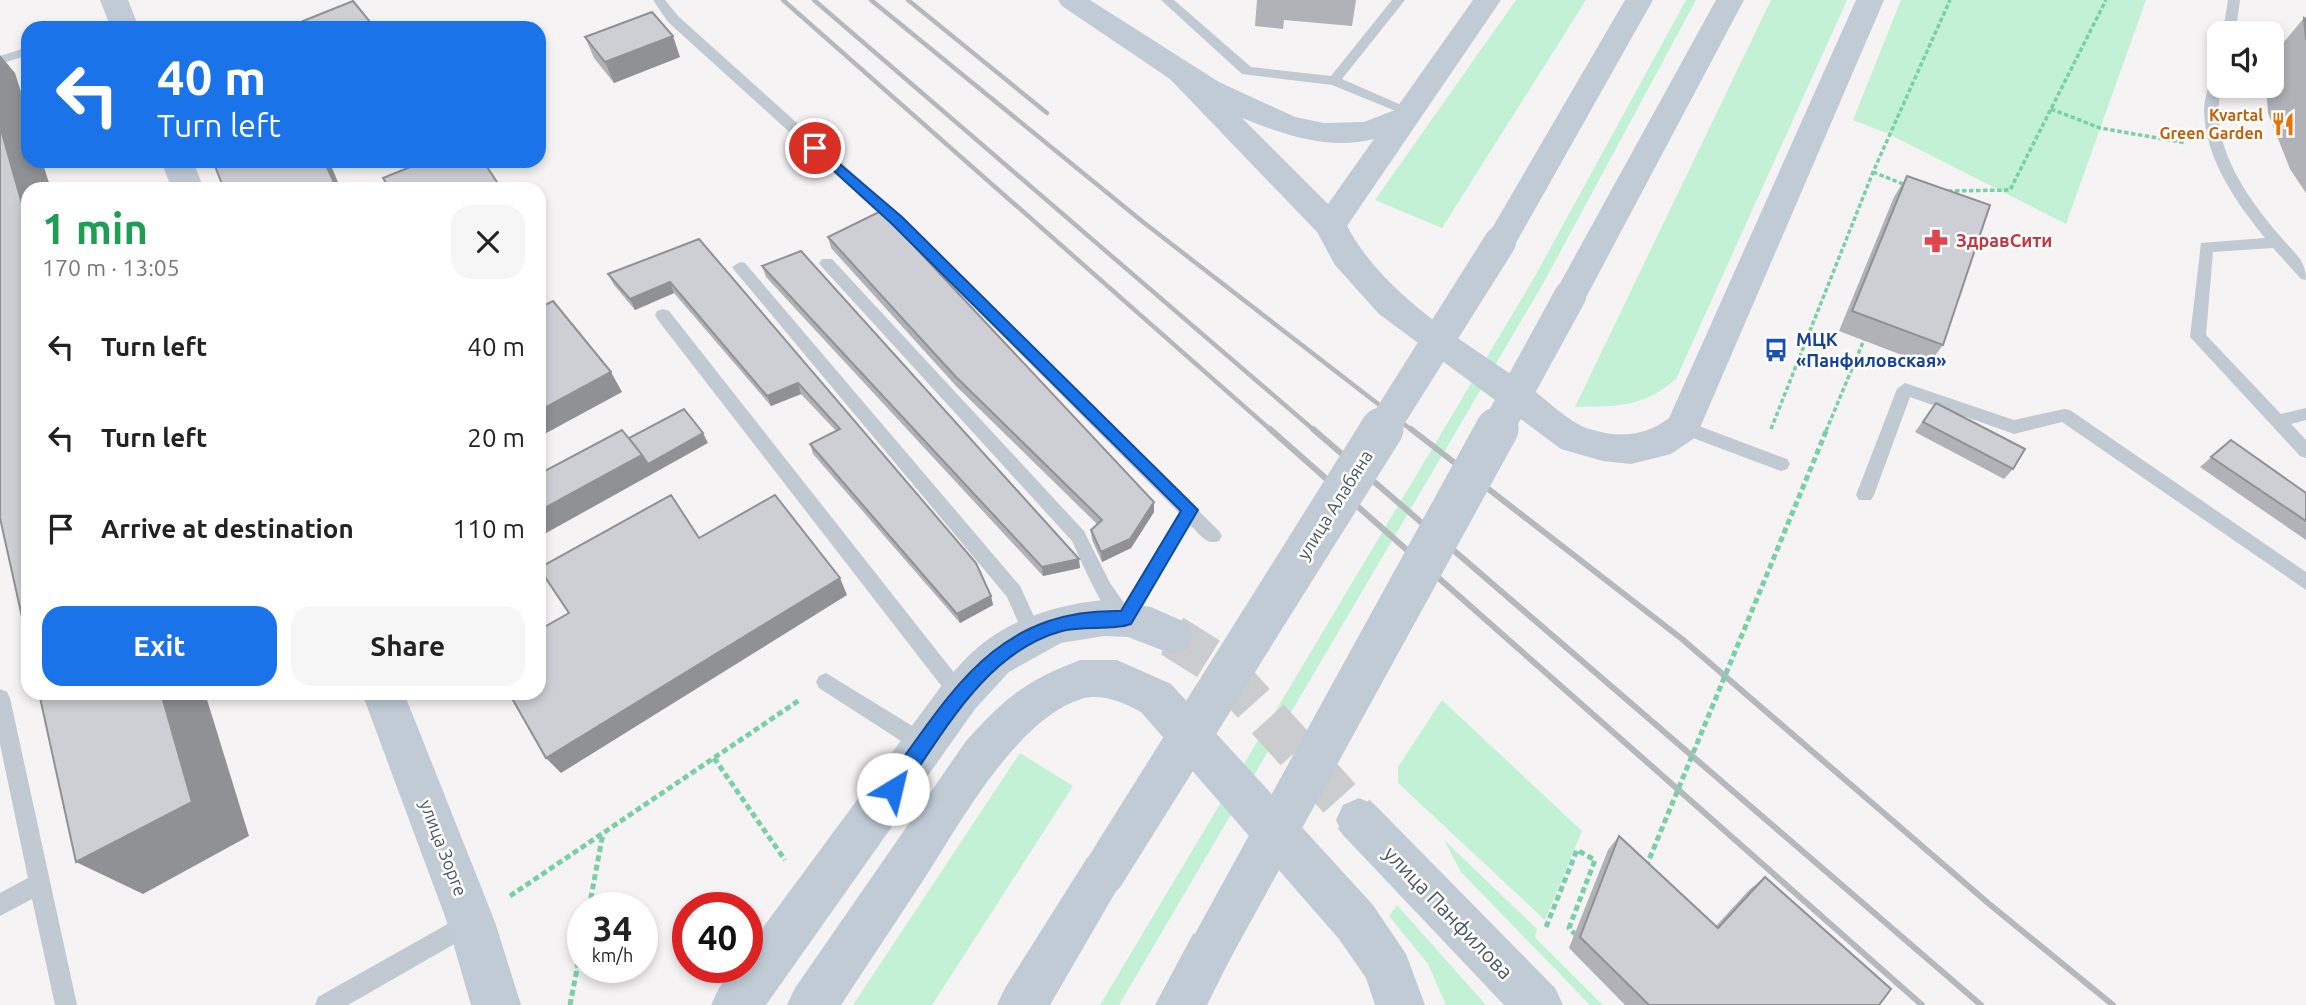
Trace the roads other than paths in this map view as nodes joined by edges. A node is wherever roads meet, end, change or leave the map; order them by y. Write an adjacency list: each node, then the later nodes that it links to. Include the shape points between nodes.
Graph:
1 (659, 0): 31 (lane, via 673,19 897,221)
2 (1072, 0): 15 (street)
3 (1167, 0): 16 (lane, via 1247,71)
4 (1399, 0): 16 (lane)
5 (1487, 0): 18 (street)
6 (1639, 0): 50 (street, улица Алабяна, bridge, via 1500,242)
7 (1731, 0): 51 (street, bridge)
8 (1870, 0): 27 (street)
9 (2234, 0): 10 (lane)
10 (2233, 21)
11 (2284, 46): 12 (lane)
12 (2306, 52)
13 (21, 53): 14 (lane)
14 (0, 60)
15 (1182, 76): 18 (street, via 1263,114 1327,134 1358,134); 19 (street)
16 (1334, 81): 18 (lane)
17 (2214, 98): 20 (lane, via 2211,110 2225,168)
18 (1406, 114): 19 (street)
19 (1330, 225): 27 (street, via 1347,257 1391,305 1574,439 1608,449 1645,450 1669,441)
20 (2276, 243): 23 (lane); 26 (lane, via 2206,247 2198,337)
21 (827, 263): 34 (lane, via 1078,536 1104,589)
22 (740, 267): 35 (lane, via 1014,592)
23 (2306, 275)
24 (663, 315): 37 (lane)
25 (2306, 414): 26 (lane)
26 (2277, 421): 28 (lane)
27 (1683, 427): 29 (lane)
28 (2306, 451)
29 (1781, 464)
30 (1865, 495): 33 (lane, via 1905,389 2014,427 2064,415)
31 (1190, 510): 32 (lane); 34 (lane)
32 (1213, 536)
33 (2306, 582)
34 (1153, 628): 35 (street, via 1097,618)
35 (1033, 634): 37 (street, via 992,661)
36 (826, 682): 40 (lane)
37 (960, 695): 40 (street)
38 (0, 698): 42 (lane)
39 (386, 700): 44 (street, улица Зорге)
40 (925, 745): 48 (street)
41 (1359, 820): 53 (street, улица Панфилова)
42 (41, 882): 43 (lane); 45 (lane)
43 (0, 905)
44 (471, 922): 46 (lane); 47 (street, улица Зорге)
45 (66, 1005)
46 (327, 1005)
47 (496, 1005)
48 (736, 1005)
49 (812, 1005): 52 (street, via 974,763 1006,724 1038,698 1070,684 1119,679 1156,698 1356,922 1385,963)
50 (1022, 1005)
51 (1180, 1005)
52 (1401, 1005)
53 (1538, 1005)

